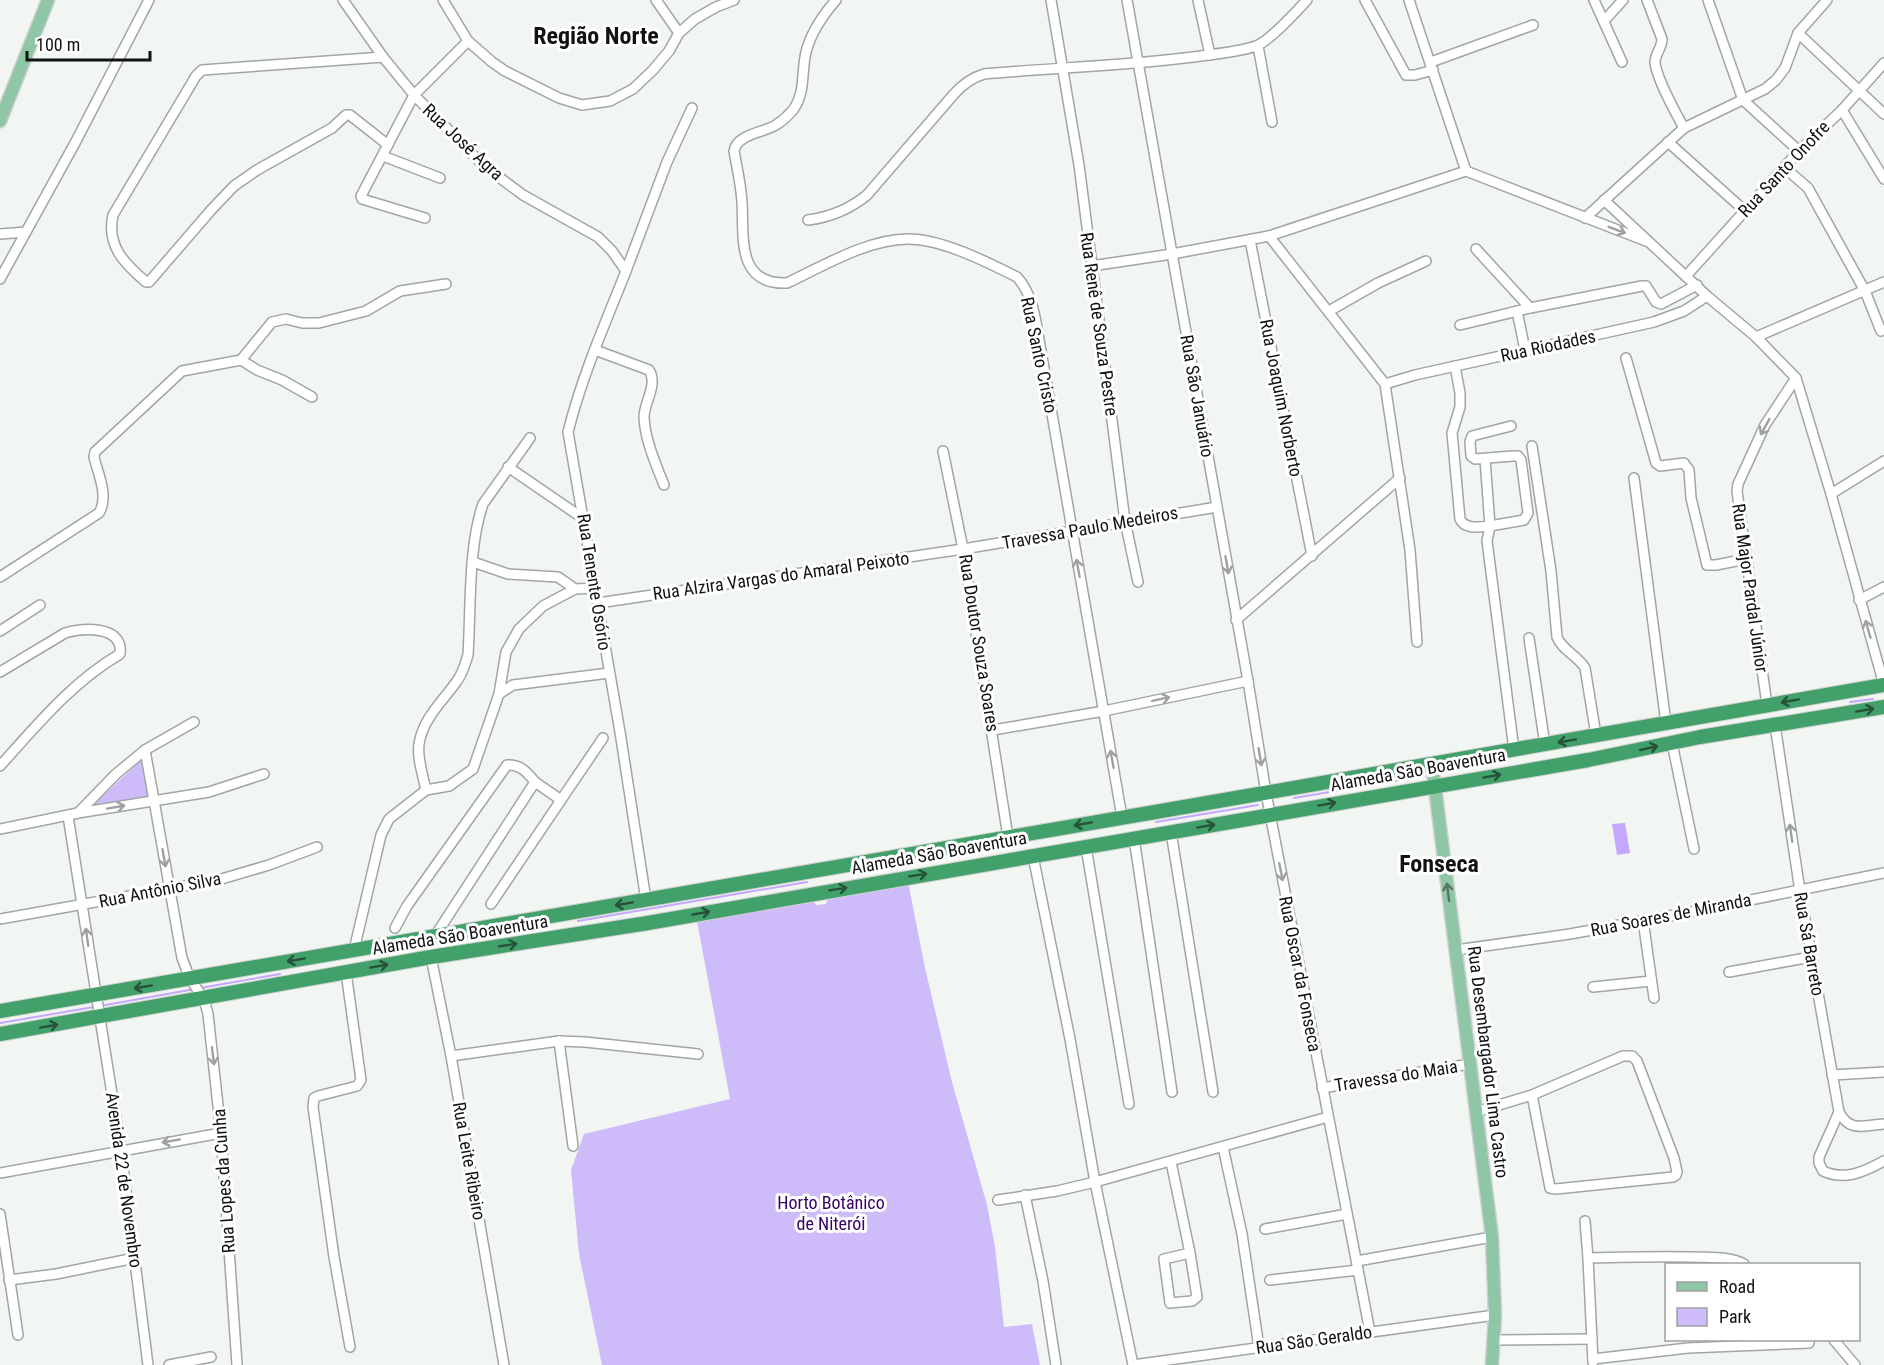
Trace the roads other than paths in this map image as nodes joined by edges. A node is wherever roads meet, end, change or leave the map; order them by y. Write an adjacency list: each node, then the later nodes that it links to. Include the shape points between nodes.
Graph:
1 (48, 0): 38 (main road)
2 (149, 0): 54 (street)
3 (343, 0): 26 (street, Rua José Agra)
4 (443, 0): 23 (street)
5 (656, 0): 21 (street)
6 (734, 0): 21 (street, via 695,19)
7 (836, 0): 100 (street, Rua Santo Cristo, via 810,37 803,88 795,108 774,126 740,140 735,146 747,260 765,280 787,283 865,247 910,238 949,246 1017,277 1031,299)
8 (1052, 0): 31 (street, Rua Renê de Souza Pestre)
9 (1127, 0): 29 (street, Rua São Januário)
10 (1198, 0): 25 (street)
11 (1306, 0): 24 (street)
12 (1365, 0): 30 (street, via 1406,75)
13 (1409, 0): 30 (street)
14 (1594, 0): 19 (street)
15 (1623, 0): 19 (street)
16 (1647, 0): 40 (street, via 1662,39 1656,67)
17 (1708, 0): 34 (street)
18 (1827, 0): 22 (street)
19 (1604, 21): 27 (street)
20 (1533, 25): 30 (street)
21 (679, 33): 23 (street, via 669,51 633,90 610,101 582,105 505,71)
22 (1797, 33): 32 (street); 34 (street, via 1785,68 1776,80)
23 (468, 40): 33 (street)
24 (1258, 46): 25 (street); 39 (street)
25 (1210, 55): 29 (street)
26 (383, 57): 33 (street, Rua José Agra); 42 (street, via 202,70 113,215 111,234 120,258 149,282 234,186 325,132 346,115)
27 (1622, 62)
28 (1884, 63): 32 (street, Rua Santo Onofre)
29 (1138, 64): 31 (street); 60 (street, Rua São Januário)
30 (1432, 66): 46 (street)
31 (1061, 67): 53 (street, via 984,74 965,82 867,195 854,206); 62 (street, Rua Renê de Souza Pestre, via 1079,165)
32 (1858, 91): 36 (street, Rua Santo Onofre); 37 (street)
33 (414, 95): 42 (street); 63 (street, Rua José Agra, via 494,174 598,237)
34 (1743, 100): 40 (street); 43 (street)
35 (692, 108): 63 (street, Rua Tenente Osório)
36 (1842, 110): 43 (street, Rua Santo Onofre); 48 (street)
37 (1884, 114)
38 (0, 121)
39 (1272, 122)
40 (1684, 128): 41 (street)
41 (1668, 142): 49 (street); 50 (street)
42 (388, 145): 44 (street)
43 (1799, 151): 45 (street, Rua Santo Onofre)
44 (383, 156): 47 (street); 51 (street, via 362,198)
45 (1785, 168): 50 (street, Rua Santo Onofre); 69 (street, via 1808,188)
46 (1466, 171): 52 (street); 56 (street)
47 (440, 178)
48 (1884, 179)
49 (1604, 200): 52 (street); 58 (street)
50 (1745, 211): 64 (street, Rua Santo Onofre)
51 (425, 218)
52 (1585, 218): 58 (street, one-way to 58)
53 (808, 220)
54 (26, 232): 55 (street); 65 (street)
55 (0, 234)
56 (1269, 236): 57 (street); 72 (street)
57 (1250, 240): 60 (street); 102 (street, Rua Joaquim Norberto)
58 (1649, 242): 64 (street)
59 (1476, 249): 71 (street)
60 (1172, 254): 62 (street); 96 (street, Rua São Januário)
61 (1426, 261): 72 (street)
62 (1091, 266): 98 (street, Rua Renê de Souza Pestre)
63 (626, 271): 77 (street, Rua Tenente Osório)
64 (1686, 276): 68 (street)
65 (0, 279)
66 (1884, 282): 69 (street)
67 (446, 284): 80 (street, via 400,291 366,311 319,323 284,319 272,322)
68 (1697, 285): 70 (street); 71 (street, via 1661,304 1644,286)
69 (1865, 291): 75 (street); 76 (street)
70 (1707, 296): 76 (street); 78 (street, Rua Riodades, via 1654,322)
71 (1530, 308): 73 (street)
72 (1329, 311): 83 (street)
73 (1517, 311): 74 (street); 78 (street)
74 (1460, 325)
75 (1881, 331)
76 (1756, 337): 82 (street)
77 (595, 350): 94 (street, via 651,373 645,423); 97 (street, Rua Tenente Osório, via 568,432)
78 (1525, 350): 81 (street, Rua Riodades)
79 (1626, 358): 103 (street, via 1656,463 1684,463 1689,470 1691,498 1707,565)
80 (241, 360): 84 (street); 105 (street, via 182,371 95,452 104,499 99,513)
81 (1455, 366): 83 (street, Rua Riodades); 99 (street, via 1461,393 1452,433 1460,519 1469,527)
82 (1796, 378): 95 (street); 103 (street, Rua Major Pardal Júnior, one-way to 103, via 1765,425 1738,483)
83 (1385, 384): 92 (street)
84 (312, 397)
85 (1511, 426): 89 (street, via 1472,436 1472,459)
86 (530, 438): 91 (street)
87 (1532, 446): 129 (street, via 1557,637 1587,672)
88 (943, 451): 101 (street, Rua Doutor Souza Soares)
89 (1485, 459): 99 (street); 99 (street, via 1518,456 1528,513 1524,520)
90 (1884, 461): 95 (street)
91 (508, 467): 97 (street); 104 (street, via 483,504)
92 (1400, 478): 102 (street); 116 (street)
93 (1634, 478): 126 (street)
94 (664, 485)
95 (1831, 494): 110 (street)
96 (1217, 507): 98 (street, Travessa Paulo Medeiros); 113 (street, Rua São Januário, one-way to 113)
97 (584, 519): 108 (street, Rua Tenente Osório)
98 (1125, 521): 100 (street, Travessa Paulo Medeiros); 106 (street, Rua Renê de Souza Pestre)
99 (1490, 526): 134 (street, via 1487,541)
100 (1071, 531): 101 (street, Travessa Paulo Medeiros); 124 (street, Rua Santo Cristo, one-way to 100)
101 (963, 549): 111 (street, Rua Alzira Vargas do Amaral Peixoto); 128 (street, Rua Doutor Souza Soares)
102 (1312, 556): 113 (street)
103 (1746, 559): 122 (street, Rua Major Pardal Júnior)
104 (473, 562): 109 (street, via 508,574 558,577); 140 (street, via 466,662 428,718 419,743)
105 (0, 577)
106 (1138, 582)
107 (1884, 587): 110 (street)
108 (596, 588): 109 (street); 111 (street, Rua Tenente Osório)
109 (575, 589): 121 (street, via 536,611 519,629 506,652)
110 (1859, 600): 120 (street, one-way to 110)
111 (598, 603): 118 (street, Rua Tenente Osório)
112 (40, 605): 114 (street)
113 (1236, 620): 119 (street, Rua São Januário)
114 (0, 631)
115 (1528, 638): 132 (street)
116 (1417, 642)
117 (0, 672): 136 (street, via 71,631 110,633 121,652 76,685)
118 (609, 673): 121 (street, via 513,685); 159 (street, Rua Tenente Osório)
119 (1248, 681): 124 (street, one-way to 119); 141 (street, Rua São Januário, one-way to 141)
120 (1884, 685): 122 (highway, Alameda São Boaventura, one-way to 122)
121 (499, 694): 140 (street, via 473,769 449,786)
122 (1767, 705): 126 (highway, Alameda São Boaventura)
123 (1884, 707): 127 (highway, Alameda São Boaventura, one-way to 123)
124 (1104, 711): 128 (street); 147 (street, Rua Santo Cristo, one-way to 124)
125 (194, 722): 133 (street)
126 (1666, 723): 129 (highway, Alameda São Boaventura)
127 (1775, 725): 131 (highway, Alameda São Boaventura); 158 (street, Rua Sá Barreto, one-way to 127)
128 (993, 730): 150 (street, Rua Doutor Souza Soares)
129 (1596, 735): 132 (highway, Alameda São Boaventura, one-way to 132)
130 (603, 738): 143 (street)
131 (1672, 743): 139 (highway, Alameda São Boaventura, one-way to 131); 154 (street)
132 (1545, 745): 134 (highway, Alameda São Boaventura)
133 (145, 750): 142 (street); 144 (street)
134 (1514, 750): 135 (highway, Alameda São Boaventura)
135 (1432, 764): 139 (main road, Rua Desembargador Lima Castro); 141 (highway, Alameda São Boaventura)
136 (0, 766)
137 (264, 774): 142 (street, via 209,792)
138 (535, 782): 143 (street); 164 (street, via 515,764 507,765); 165 (street)
139 (1435, 786): 145 (highway, Alameda São Boaventura, one-way to 139); 167 (main road, Rua Desembargador Lima Castro, one-way to 139)
140 (426, 790): 166 (street, via 384,827)
141 (1266, 793): 145 (street, Rua Oscar da Fonseca); 147 (highway, Alameda São Boaventura)
142 (154, 800): 144 (street, one-way to 142); 157 (street, one-way to 157)
143 (561, 800): 160 (street)
144 (78, 813): 146 (street)
145 (1270, 814): 149 (highway, Alameda São Boaventura, one-way to 145); 187 (street, Rua Oscar da Fonseca, one-way to 187)
146 (68, 816): 148 (street); 161 (street, Avenida 22 de Novembro)
147 (1122, 817): 150 (highway, Alameda São Boaventura, one-way to 150)
148 (0, 829)
149 (1171, 832): 151 (highway, Alameda São Boaventura); 189 (street)
150 (1008, 837): 159 (highway, Alameda São Boaventura)
151 (1134, 838): 153 (highway, Alameda São Boaventura); 188 (street)
152 (317, 847): 157 (street, Rua Antônio Silva, via 240,874)
153 (1086, 847): 155 (highway, Alameda São Boaventura); 191 (street)
154 (1695, 849)
155 (1033, 856): 168 (highway, Alameda São Boaventura, one-way to 155); 203 (street)
156 (1884, 873): 158 (street, Rua Soares de Miranda)
157 (170, 889): 161 (street, Rua Antônio Silva); 172 (street, via 183,958)
158 (1800, 891): 163 (street, Rua Soares de Miranda); 169 (street, Rua Sá Barreto)
159 (646, 900): 165 (highway, Alameda São Boaventura, one-way to 165)
160 (490, 904)
161 (82, 905): 162 (street, Rua Antônio Silva); 175 (street, Avenida 22 de Novembro, one-way to 161)
162 (0, 919)
163 (1642, 921): 167 (street, Rua Soares de Miranda); 173 (street)
164 (395, 928)
165 (435, 936): 166 (highway, Alameda São Boaventura)
166 (354, 950): 172 (highway, Alameda São Boaventura, one-way to 172)
167 (1456, 950): 184 (main road, Rua Desembargador Lima Castro)
168 (431, 957): 170 (highway, Alameda São Boaventura, one-way to 168); 183 (street, Rua Leite Ribeiro)
169 (1811, 957): 171 (street); 186 (street, Rua Sá Barreto)
170 (346, 972): 176 (highway, Alameda São Boaventura); 227 (street, via 361,1080 357,1086 314,1098 313,1107)
171 (1729, 972)
172 (192, 981): 175 (highway, Alameda São Boaventura, one-way to 175); 176 (street)
173 (1651, 981): 174 (street); 177 (street)
174 (1593, 987)
175 (95, 995): 178 (highway, Alameda São Boaventura); 179 (street, Avenida 22 de Novembro)
176 (202, 996): 179 (highway, Alameda São Boaventura); 196 (street, Rua Lopes da Cunha, one-way to 196, via 208,1014)
177 (1653, 998)
178 (0, 1011)
179 (99, 1017): 180 (highway, Alameda São Boaventura, one-way to 179); 199 (street, Avenida 22 de Novembro)
180 (0, 1034)
181 (559, 1041): 182 (street); 183 (street); 197 (street)
182 (698, 1054)
183 (451, 1056): 234 (street, Rua Leite Ribeiro)
184 (1470, 1064): 187 (street, Travessa do Maia); 192 (main road, Rua Desembargador Lima Castro)
185 (1884, 1072): 186 (street)
186 (1832, 1075): 193 (street, Rua Sá Barreto)
187 (1322, 1088): 194 (street, Rua Oscar da Fonseca)
188 (1172, 1092)
189 (1213, 1092)
190 (1532, 1095): 190 (street, via 1623,1056 1632,1056 1674,1158 1676,1175 1552,1189); 192 (street)
191 (1129, 1104)
192 (1476, 1112): 210 (main road, Rua Desembargador Lima Castro)
193 (1839, 1112): 195 (street, via 1853,1126); 200 (street, via 1819,1157 1823,1171 1851,1176)
194 (1328, 1118): 198 (street); 207 (street, Rua Oscar da Fonseca)
195 (1884, 1124)
196 (221, 1133): 199 (street, one-way to 199); 233 (street, Rua Lopes da Cunha)
197 (573, 1146)
198 (1223, 1147): 201 (street); 228 (street, via 1242,1234)
199 (121, 1151): 202 (street); 212 (street, Avenida 22 de Novembro)
200 (1884, 1161)
201 (1171, 1162): 203 (street); 211 (street)
202 (0, 1173)
203 (1095, 1182): 204 (street); 236 (street)
204 (1025, 1196): 205 (street); 235 (street)
205 (998, 1200)
206 (0, 1214): 217 (street)
207 (1347, 1214): 209 (street); 216 (street, Rua Oscar da Fonseca)
208 (1585, 1221): 213 (street)
209 (1265, 1229)
210 (1492, 1237): 216 (street); 219 (main road, Rua Desembargador Lima Castro)
211 (1190, 1253): 211 (street, via 1197,1297 1170,1303 1164,1259)
212 (135, 1258): 217 (street); 231 (street, Avenida 22 de Novembro)
213 (1588, 1258): 214 (street, via 1664,1256); 222 (street)
214 (1685, 1261): 215 (street, via 1733,1259)
215 (1742, 1263)
216 (1358, 1265): 218 (street); 220 (street, Rua Oscar da Fonseca)
217 (9, 1280): 221 (street)
218 (1270, 1280)
219 (1495, 1315): 220 (street, Rua São Geraldo); 223 (main road, Rua Desembargador Lima Castro)
220 (1370, 1332): 228 (street, Rua São Geraldo)
221 (18, 1335)
222 (1592, 1339): 223 (street); 230 (street)
223 (1493, 1340): 237 (main road, Rua Desembargador Lima Castro)
224 (1835, 1341): 238 (street)
225 (1809, 1343): 226 (street)
226 (1688, 1344): 230 (street)
227 (350, 1347)
228 (1259, 1347): 236 (street, Rua São Geraldo)
229 (211, 1358): 232 (street)
230 (1593, 1362)
231 (148, 1365)
232 (169, 1365)
233 (237, 1365)
234 (504, 1365)
235 (1056, 1365)
236 (1133, 1365)
237 (1492, 1365)
238 (1855, 1365)

